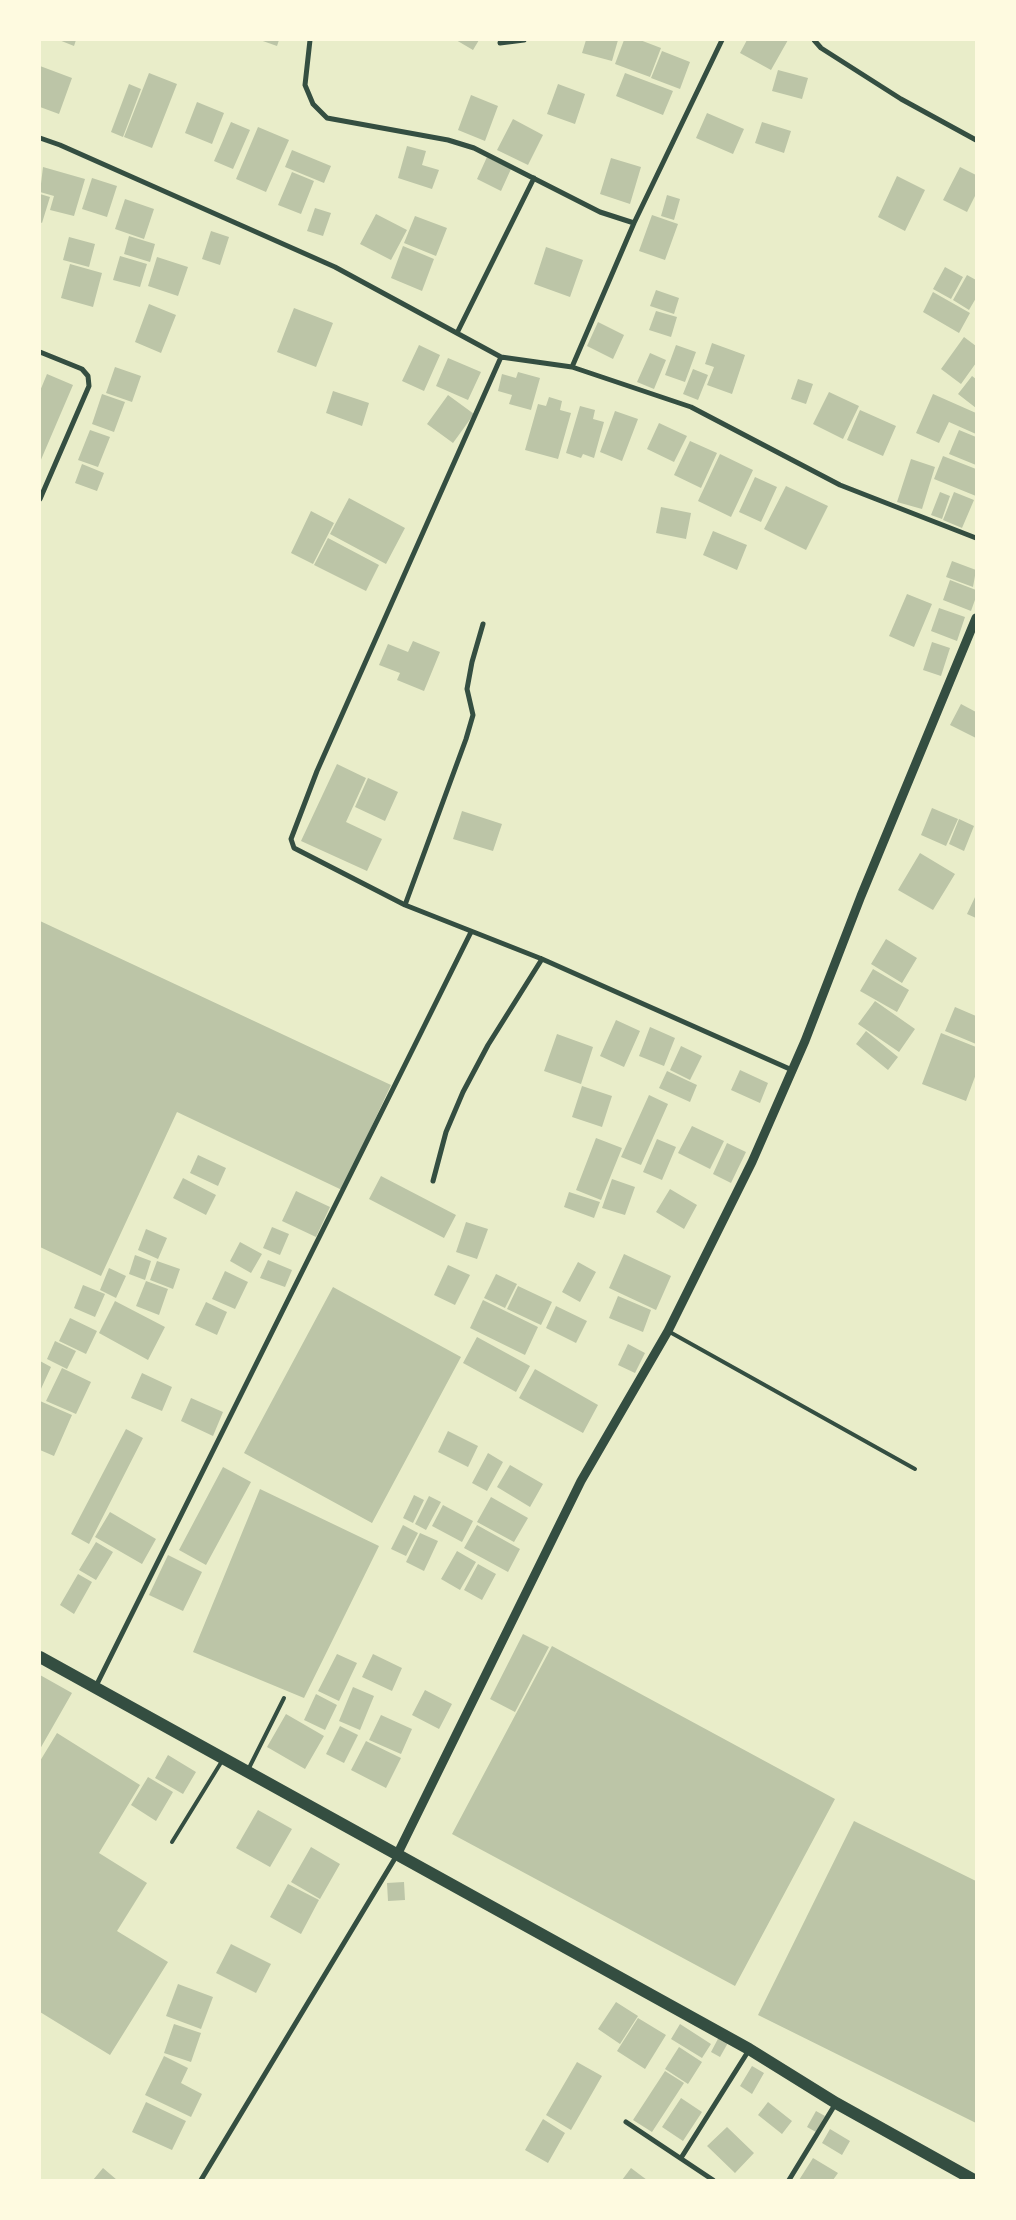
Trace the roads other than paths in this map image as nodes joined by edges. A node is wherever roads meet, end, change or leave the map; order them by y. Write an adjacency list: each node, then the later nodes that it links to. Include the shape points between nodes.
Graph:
1 (310, 40): 8 (street, via 305,85 313,104 327,118 448,140 474,148)
2 (524, 40): 5 (street)
3 (722, 40): 9 (street)
4 (814, 40): 7 (street, via 821,48 901,99)
5 (500, 43)
6 (40, 138): 10 (street, via 335,267)
7 (976, 140)
8 (534, 178): 9 (street, via 600,212); 10 (street)
9 (634, 223): 13 (street)
10 (457, 333): 12 (street)
11 (40, 352): 14 (street, via 82,368 88,376 89,386)
12 (501, 357): 13 (street); 18 (street, via 317,771 291,839 294,848 302,854)
13 (572, 367): 15 (street, via 691,407 840,485)
14 (40, 499)
15 (976, 538)
16 (976, 618): 21 (street)
17 (483, 624): 18 (street, via 467,689 473,715)
18 (405, 905): 19 (street)
19 (471, 932): 20 (street); 26 (street)
20 (542, 959): 21 (street); 22 (street, via 488,1045 463,1092 446,1132)
21 (792, 1070): 23 (street, via 752,1162)
22 (433, 1181)
23 (668, 1332): 24 (lane); 31 (street, via 572,1499)
24 (915, 1469)
25 (40, 1657): 26 (main road)
26 (95, 1687): 28 (main road)
27 (284, 1698): 29 (lane)
28 (223, 1759): 29 (main road); 30 (lane)
29 (247, 1772): 31 (main road)
30 (172, 1842)
31 (397, 1856): 32 (main road); 36 (street)
32 (750, 2050): 33 (main road); 35 (street)
33 (836, 2103): 38 (street); 39 (main road)
34 (626, 2122): 35 (street)
35 (681, 2158): 37 (street)
36 (201, 2180)
37 (713, 2180)
38 (789, 2180)
39 (974, 2180)

